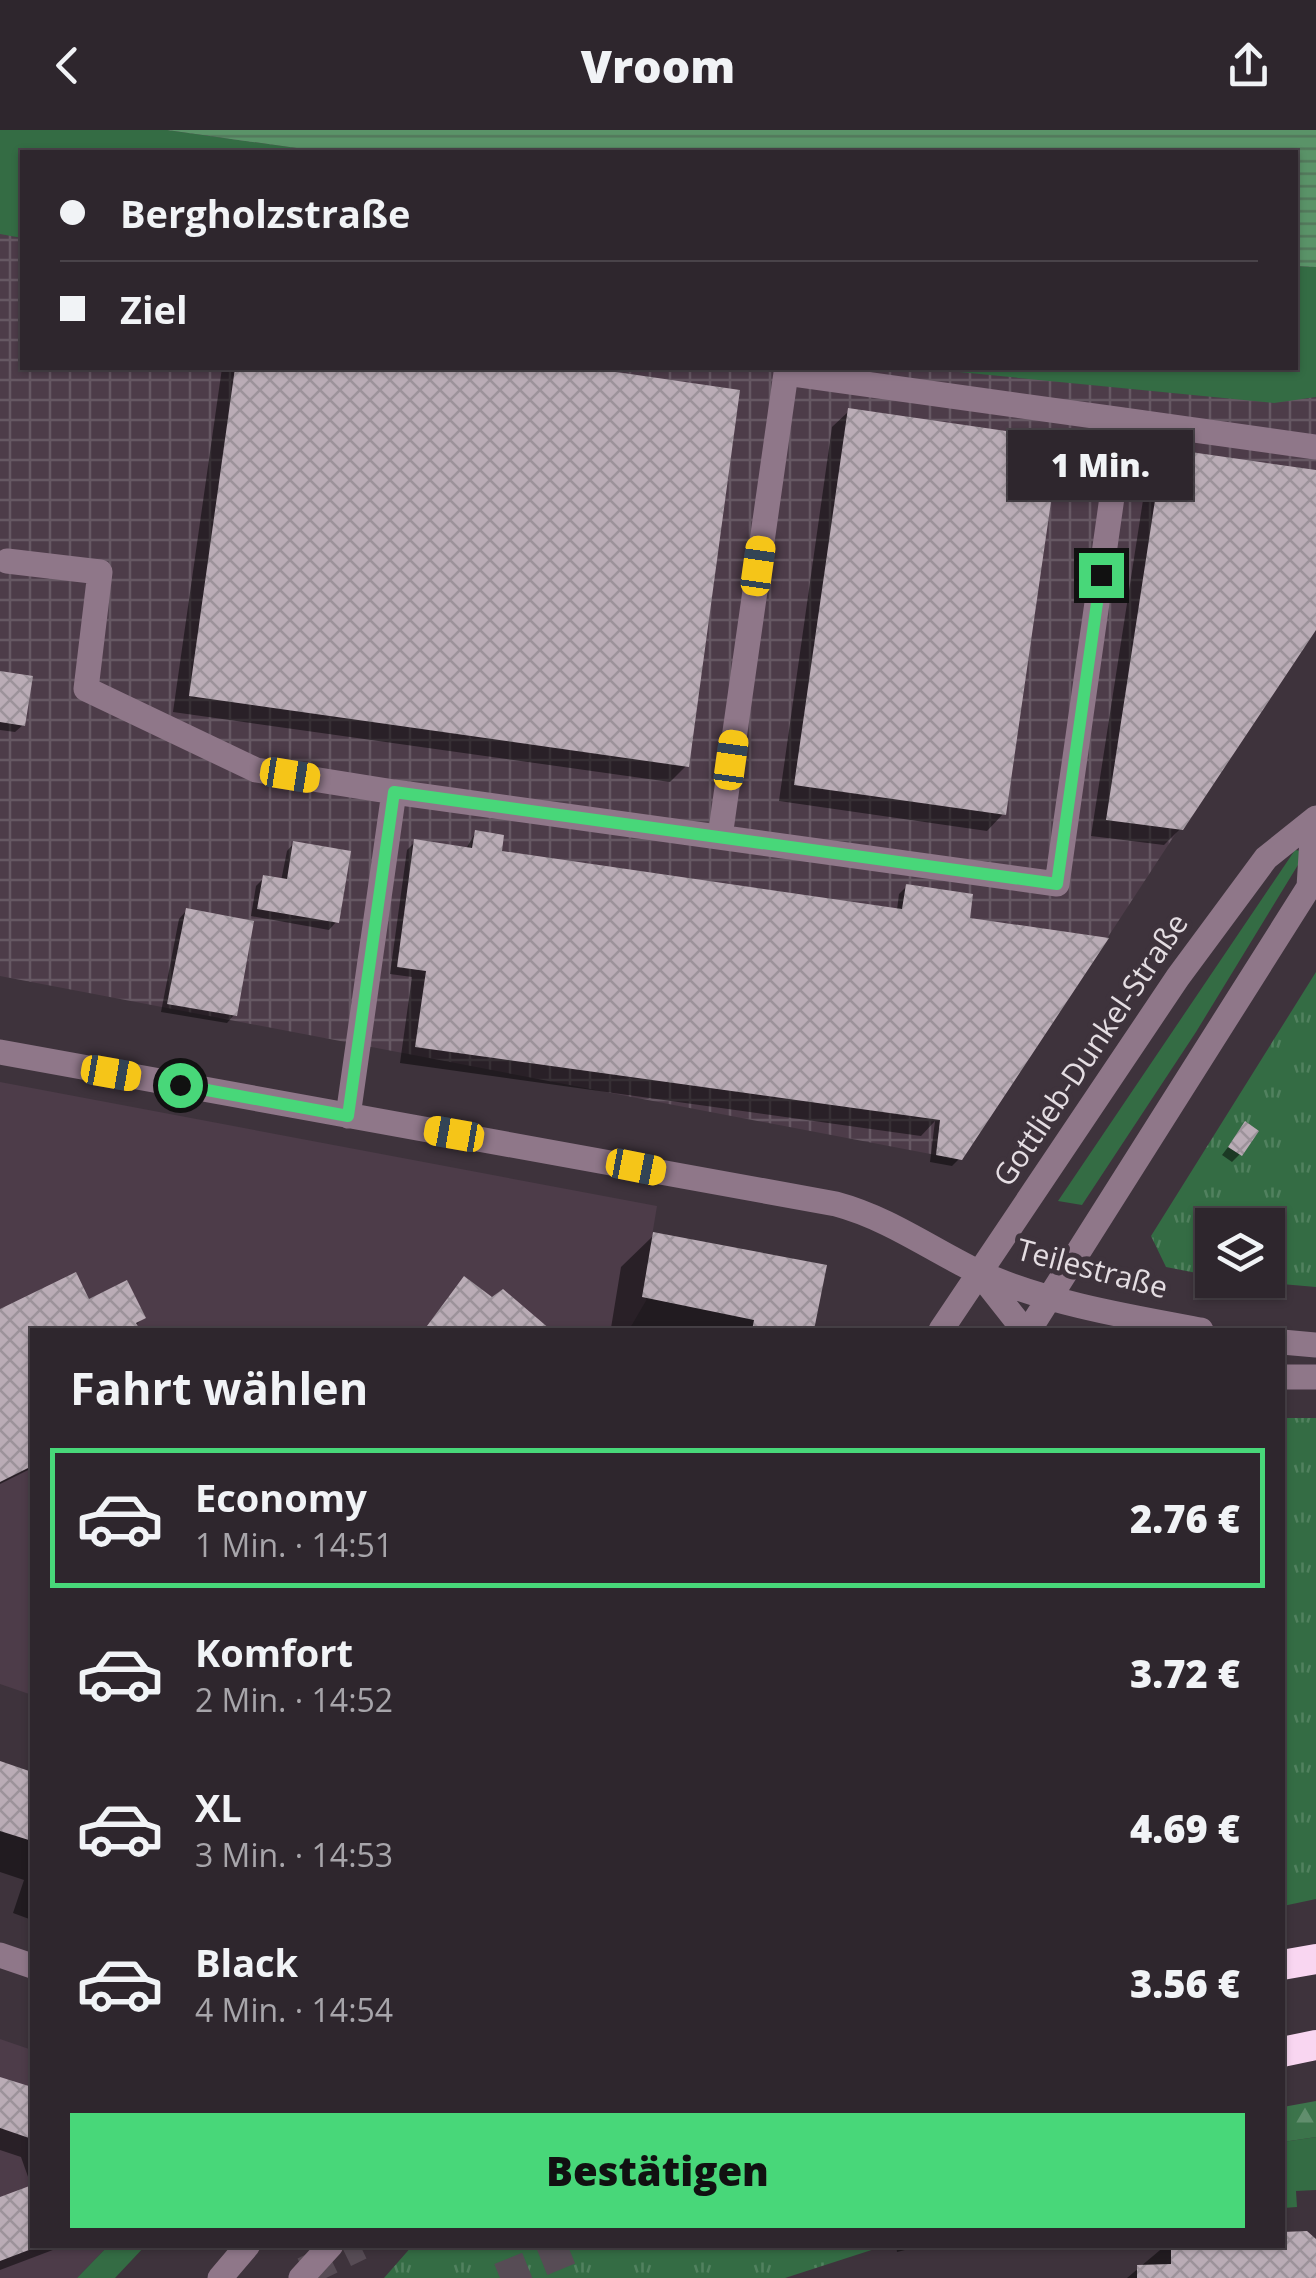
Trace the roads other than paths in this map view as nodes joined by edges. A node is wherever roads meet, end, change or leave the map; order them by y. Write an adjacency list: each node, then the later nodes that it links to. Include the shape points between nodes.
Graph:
1 (1122, 420): 2 (street); 6 (street, via 786,373); 6 (street, via 1057,884)
2 (1316, 447)
3 (7, 562): 4 (street, via 100,572 86,689 256,770)
4 (394, 792): 6 (street); 8 (street)
5 (1315, 820): 9 (street, Gottlieb-Dunkel-Straße, via 1284,840 1255,872); 10 (street, Gottlieb-Dunkel-Straße, via 1309,886)
6 (720, 837)
7 (0, 1052): 8 (street)
8 (348, 1116): 9 (street, via 836,1204 892,1224)
9 (979, 1272): 10 (street, Teilestraße); 11 (street, Gottlieb-Dunkel-Straße); 12 (street, Teilestraße)
10 (1050, 1295): 13 (street, Gottlieb-Dunkel-Straße); 14 (street, Teilestraße)
11 (942, 1328)
12 (1025, 1328)
13 (1028, 1328)
14 (1190, 1328)
15 (1285, 1342): 16 (street)
16 (1316, 1345)
17 (1316, 1377): 18 (street)
18 (1285, 1378)
19 (0, 1955): 22 (street)
20 (1316, 1958): 21 (highway)
21 (1285, 1964)
22 (30, 1965)
23 (1316, 2045): 24 (highway)
24 (1285, 2051)
25 (245, 2248): 27 (street)
26 (329, 2248): 28 (street)
27 (220, 2278)
28 (301, 2278)

